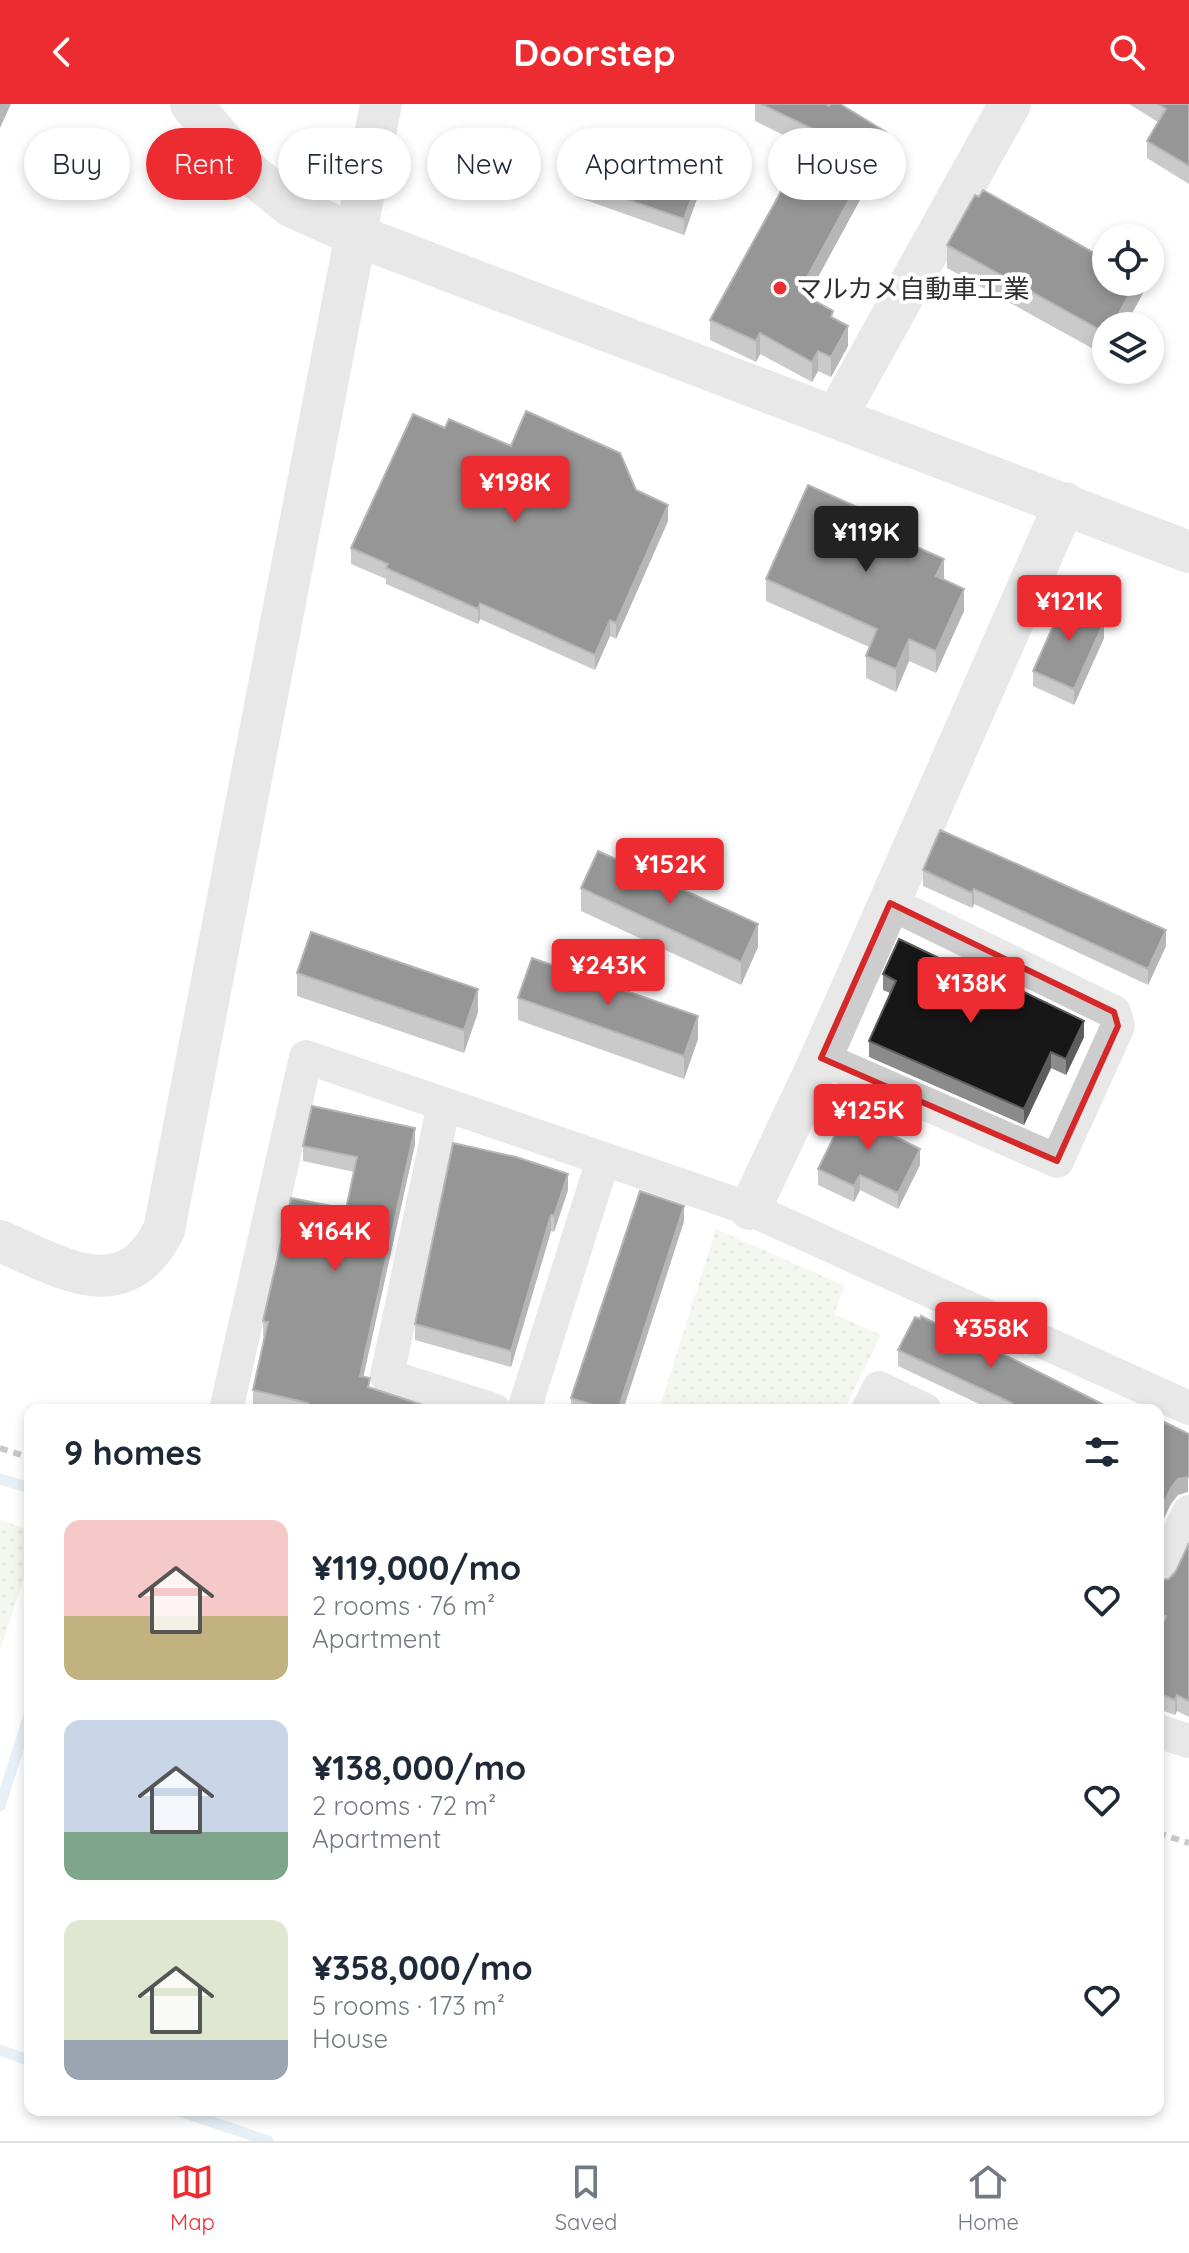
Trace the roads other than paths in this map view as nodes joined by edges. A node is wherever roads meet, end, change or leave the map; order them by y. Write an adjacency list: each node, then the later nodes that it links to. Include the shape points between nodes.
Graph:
1 (191, 104): 4 (street, via 251,174 291,206)
2 (381, 104): 4 (street)
3 (1010, 104): 5 (street)
4 (355, 235): 5 (street); 13 (street, via 164,1230 152,1254 105,1278 71,1272)
5 (836, 417): 6 (street)
6 (1065, 503): 7 (street); 8 (street)
7 (1189, 552)
8 (890, 903): 9 (street); 9 (street, via 1114,1012 1118,1026 1057,1161)
9 (821, 1058): 12 (street)
10 (444, 1104): 11 (street); 14 (street, via 306,1057); 15 (street, via 387,1376)
11 (603, 1160): 12 (street); 16 (street)
12 (750, 1209): 19 (street)
13 (0, 1241)
14 (227, 1404)
15 (475, 1404)
16 (526, 1404)
17 (871, 1404): 18 (street, via 879,1388)
18 (912, 1404)
19 (1189, 1408)
20 (1189, 1512): 21 (street)
21 (1164, 1565)
22 (1164, 1733): 23 (street)
23 (1189, 1741)

